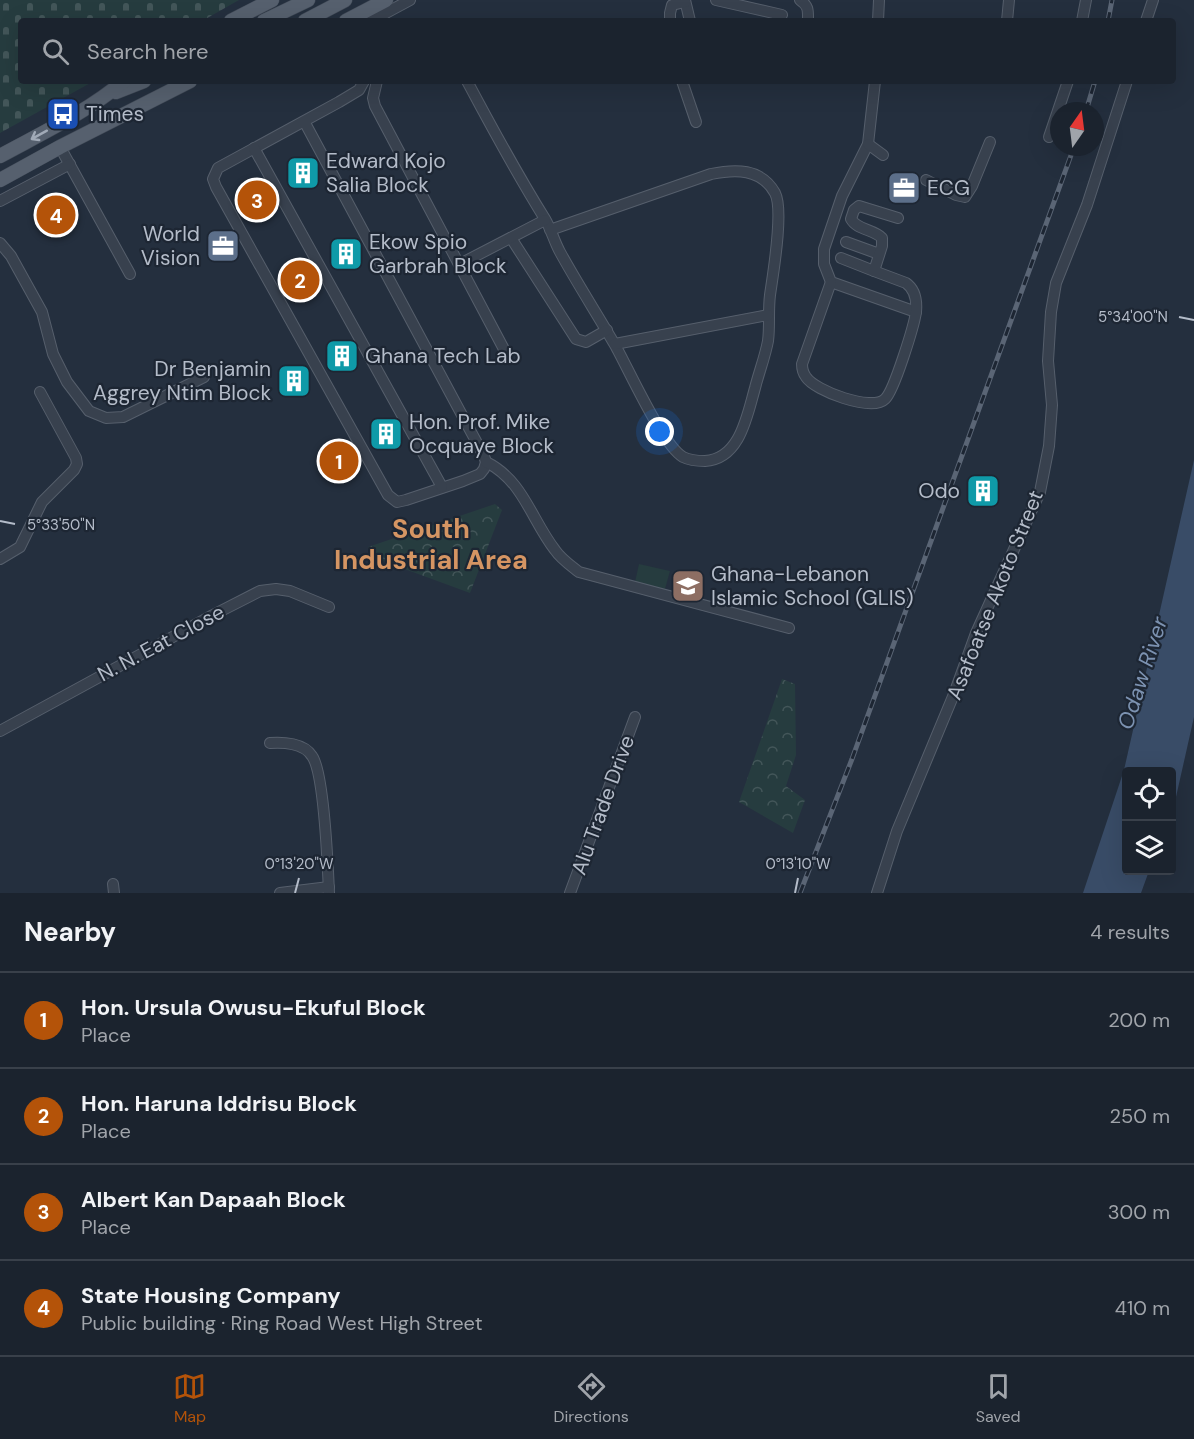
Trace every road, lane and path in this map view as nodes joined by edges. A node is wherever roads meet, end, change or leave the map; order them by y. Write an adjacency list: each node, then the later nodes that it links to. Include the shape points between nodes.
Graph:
1 (272, 0): 14 (main road)
2 (308, 0): 15 (main road)
3 (345, 0): 16 (main road)
4 (386, 0): 17 (main road)
5 (410, 0): 18 (street)
6 (716, 0): 13 (street)
7 (800, 0): 21 (street, via 807,4)
8 (879, 0): 22 (street)
9 (1009, 0): 23 (street)
10 (1086, 0): 24 (street)
11 (1153, 0): 25 (street)
12 (685, 1): 19 (street, via 672,4); 20 (street)
13 (782, 15)
14 (237, 18)
15 (270, 18)
16 (311, 18)
17 (355, 18)
18 (376, 18)
19 (670, 18)
20 (689, 18)
21 (808, 18)
22 (878, 18)
23 (1007, 18)
24 (1083, 18)
25 (1147, 18)
26 (121, 84): 36 (main road)
27 (136, 84): 36 (main road)
28 (184, 84): 42 (main road)
29 (362, 84): 37 (street, via 359,90)
30 (376, 84): 57 (street, via 375,106)
31 (469, 84): 51 (street)
32 (683, 84): 38 (street)
33 (875, 84): 41 (street)
34 (1067, 84): 39 (street)
35 (1126, 84): 79 (street, Asafoatse Akoto Street, via 1087,205 1056,283 1048,361 1052,405 1049,446 1040,492 976,633 897,831)
36 (108, 95): 45 (main road, one-way to 45)
37 (304, 122): 43 (street); 68 (street)
38 (696, 122)
39 (1049, 137)
40 (990, 142): 48 (street, via 965,197)
41 (868, 144): 44 (street); 60 (street, via 845,191 824,249 824,264)
42 (60, 147): 46 (street); 47 (main road)
43 (254, 148): 69 (street); 69 (street, via 218,168 213,179 216,187 388,495 397,502)
44 (883, 154)
45 (0, 156)
46 (70, 164): 49 (street); 59 (street)
47 (0, 180)
48 (926, 180)
49 (0, 201)
50 (898, 218): 55 (street, via 859,206 854,210 852,223 882,238)
51 (548, 225): 52 (street); 62 (street, via 711,174 752,172 762,177 778,201); 63 (street)
52 (510, 237): 57 (street); 63 (street, via 576,339 586,342)
53 (0, 243): 66 (street, via 42,312 53,354 67,382 89,411 106,418 123,417)
54 (846, 243): 55 (street)
55 (879, 254): 58 (street)
56 (841, 258): 58 (street)
57 (460, 264): 65 (street)
58 (874, 271): 61 (street, via 910,286)
59 (130, 274)
60 (831, 282): 61 (street); 61 (street, via 802,369 810,382 848,399 870,405 885,400)
61 (916, 312)
62 (768, 315): 64 (street); 64 (street, via 766,352 748,415 728,452 714,460 688,459 674,449)
63 (607, 330): 64 (street)
64 (615, 344)
65 (507, 355)
66 (204, 377)
67 (40, 392): 70 (street, via 77,464 42,502 20,547)
68 (486, 462): 69 (street, via 480,474); 72 (street, via 507,475 555,550 579,572)
69 (442, 487)
70 (0, 559)
71 (329, 607): 74 (street, N. N. Eat Close, via 290,591 260,591)
72 (789, 628)
73 (635, 717): 78 (street, Alu Trade Drive)
74 (0, 730)
75 (270, 743): 76 (street, via 290,743 313,756 320,788)
76 (329, 890): 77 (street)
77 (280, 893)
78 (570, 893)
79 (877, 893)

